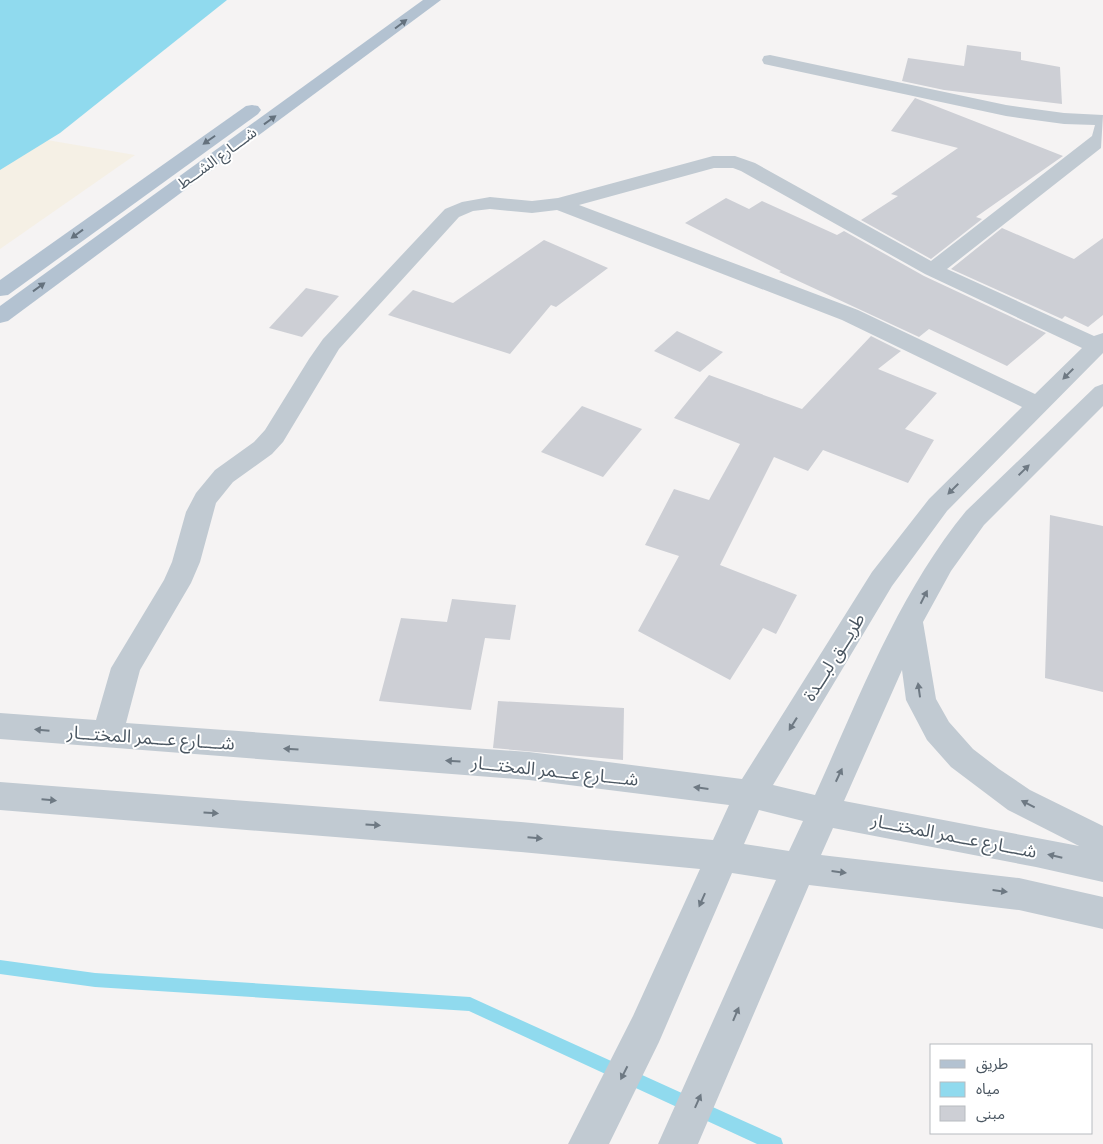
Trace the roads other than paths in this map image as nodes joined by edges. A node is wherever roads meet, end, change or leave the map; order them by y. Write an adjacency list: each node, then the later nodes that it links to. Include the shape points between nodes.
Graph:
1 (406, 0): 4 (main road)
2 (433, 0): 11 (main road, شــــارع الشـــط, one-way to 2)
3 (770, 60): 6 (street, via 1031,116)
4 (301, 75)
5 (268, 98): 10 (main road, شــــارع الشـــط, one-way to 10)
6 (1103, 120)
7 (1103, 126): 9 (street, via 1101,137 1095,144)
8 (559, 204): 9 (street, via 713,162 734,162 775,181); 14 (street, via 850,315); 17 (street, via 532,207 490,202 452,213 331,344 274,436 224,476 206,499 199,512 178,583 126,668)
9 (932, 270): 12 (street)
10 (0, 290)
11 (0, 316)
12 (1099, 343): 14 (street, طريـــق لبـــدة, one-way to 14)
13 (1103, 392): 15 (street, one-way to 13, via 942,562 959,537)
14 (1037, 405): 18 (street, طريـــق لبـــدة, one-way to 18, via 938,505 882,579)
15 (910, 624): 20 (street, one-way to 15); 21 (street, one-way to 15, via 1019,800 962,758 938,730 921,700)
16 (0, 726): 17 (street, شــــارع عـــمر المختـــار, one-way to 16)
17 (107, 735): 18 (street, شــــارع عـــمر المختـــار, one-way to 17, via 529,766)
18 (750, 794): 20 (street, شــــارع عـــمر المختـــار); 22 (street, طريـــق لبـــدة)
19 (0, 796): 22 (street, one-way to 22)
20 (822, 811): 23 (street, شــــارع عـــمر المختـــار, one-way to 20); 24 (street)
21 (1103, 842)
22 (721, 856): 24 (street); 26 (street, طريـــق لبـــدة, one-way to 26, via 646,1029)
23 (1103, 867)
24 (798, 868): 25 (street, one-way to 25, via 1019,894); 27 (street, one-way to 24)
25 (1103, 913)
26 (588, 1144)
27 (678, 1144)

